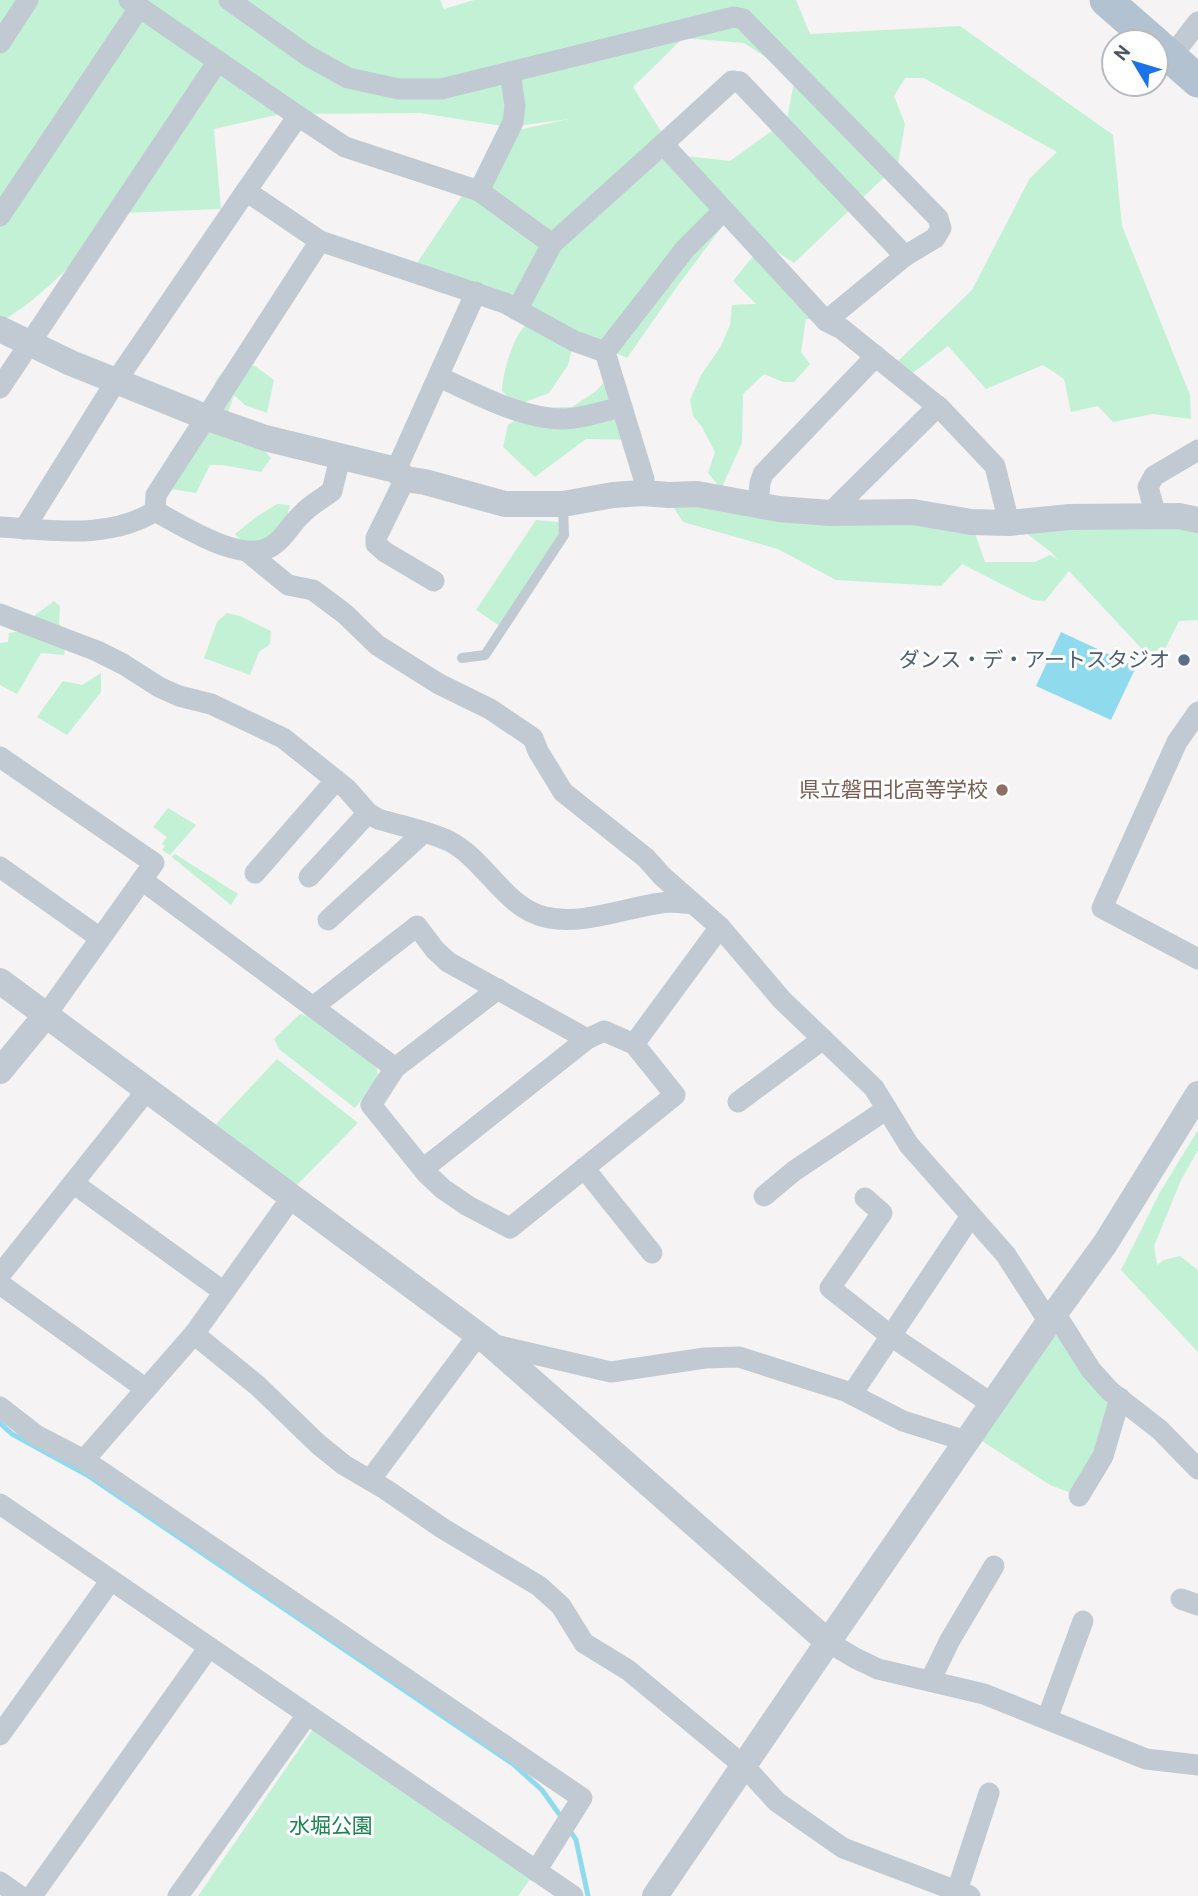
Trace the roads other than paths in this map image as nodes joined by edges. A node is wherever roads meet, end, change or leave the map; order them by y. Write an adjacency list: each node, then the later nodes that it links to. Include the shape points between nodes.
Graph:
1 (28, 0): 8 (street)
2 (229, 0): 11 (street, via 348,78 398,89 441,89)
3 (1106, 0): 6 (main road)
4 (134, 4): 10 (street); 18 (street)
5 (1198, 22): 7 (street)
6 (1138, 28)
7 (1170, 41)
8 (0, 43)
9 (1170, 57): 12 (main road)
10 (218, 61): 13 (street); 26 (street)
11 (510, 72): 16 (street, via 513,122); 21 (street, via 734,16 743,19 938,218 941,228 935,238)
12 (1198, 81)
13 (298, 116): 15 (street); 16 (street, via 345,147)
14 (663, 144): 17 (street); 20 (street); 21 (street, via 732,81 740,82)
15 (246, 191): 19 (street); 30 (street)
16 (479, 191): 20 (street)
17 (723, 211): 24 (street); 27 (street, via 685,249)
18 (0, 216)
19 (320, 241): 22 (street); 34 (street)
20 (552, 244): 23 (street)
21 (905, 256): 24 (street)
22 (476, 292): 23 (street); 29 (street)
23 (517, 310): 27 (street)
24 (826, 321): 28 (street)
25 (0, 329): 26 (street)
26 (29, 342): 30 (street); 31 (street)
27 (605, 352): 33 (street)
28 (876, 356): 32 (street); 40 (street, via 763,474)
29 (439, 377): 33 (street, via 508,408 537,415 564,419); 37 (street)
30 (116, 381): 34 (street); 47 (street)
31 (0, 387)
32 (938, 406): 42 (street); 45 (street, via 995,466)
33 (622, 407): 38 (street, via 644,479)
34 (208, 418): 36 (street); 41 (street, via 156,495)
35 (1198, 450): 43 (street, via 1154,475 1148,487)
36 (340, 457): 37 (street); 48 (street, via 332,491 303,513 274,545)
37 (400, 475): 39 (street, via 505,503); 49 (street, via 376,544)
38 (643, 493): 39 (street); 40 (street, via 697,494)
39 (563, 504): 51 (lane, via 564,536 485,655)
40 (758, 505): 42 (street)
41 (155, 512): 47 (street, via 106,529); 48 (street)
42 (830, 513): 45 (street, via 913,512)
43 (1156, 516): 44 (street); 45 (street)
44 (1198, 520)
45 (1009, 523)
46 (0, 527): 47 (street)
47 (24, 528)
48 (249, 553): 61 (street, via 288,585 313,590 377,645 533,738 563,792 646,858)
49 (434, 581)
50 (0, 614): 54 (street, via 97,651 159,687 211,704 283,738)
51 (462, 658)
52 (1198, 712): 65 (street, via 1177,742 1102,908)
53 (0, 757): 60 (street, via 153,863)
54 (336, 780): 55 (street); 58 (street)
55 (368, 813): 56 (street); 59 (street)
56 (423, 833): 61 (street, via 450,841 522,908 545,917 569,919 664,902); 62 (street)
57 (0, 867): 64 (street)
58 (255, 873)
59 (309, 877)
60 (142, 880): 64 (street); 68 (street)
61 (693, 904): 63 (street)
62 (328, 920)
63 (720, 927): 71 (street, via 782,1000); 72 (street)
64 (100, 938): 69 (street)
65 (1198, 958)
66 (0, 981): 69 (street)
67 (498, 989): 68 (street, via 448,962 417,926); 70 (street); 73 (street)
68 (313, 1007): 73 (street)
69 (46, 1015): 74 (street); 75 (street)
70 (587, 1039): 72 (street, via 604,1031); 80 (street)
71 (823, 1039): 77 (street); 78 (street, via 874,1088)
72 (634, 1044): 79 (street, via 675,1094)
73 (395, 1068): 80 (street, via 371,1105)
74 (0, 1071)
75 (147, 1090): 81 (street); 83 (street)
76 (1198, 1094): 90 (street, via 1105,1244)
77 (738, 1102)
78 (887, 1109): 82 (street); 85 (street, via 909,1145)
79 (584, 1168): 80 (street, via 510,1228 468,1206); 86 (street)
80 (423, 1169)
81 (73, 1183): 87 (street); 89 (street)
82 (764, 1196)
83 (292, 1197): 89 (street); 93 (street)
84 (866, 1198): 92 (street, via 882,1213 830,1288)
85 (971, 1216): 90 (street); 92 (street)
86 (652, 1253)
87 (0, 1275)
88 (0, 1284): 94 (street)
89 (224, 1292): 91 (street)
90 (1052, 1317): 96 (street, via 1091,1370); 97 (street)
91 (194, 1334): 94 (street); 102 (street, via 258,1386 318,1444)
92 (891, 1336): 95 (street); 97 (street)
93 (483, 1339): 95 (street, via 611,1372 739,1357); 102 (street); 108 (street)
94 (146, 1389): 100 (street)
95 (852, 1394): 99 (street, via 903,1420)
96 (1119, 1398): 101 (street, via 1160,1430); 103 (street, via 1103,1456)
97 (992, 1404): 99 (street)
98 (0, 1407): 100 (street, via 36,1435)
99 (966, 1441): 108 (street)
100 (84, 1460): 117 (street, via 582,1798)
101 (1198, 1469)
102 (370, 1480): 115 (street, via 539,1586 561,1606 584,1643 628,1670)
103 (1079, 1496)
104 (4, 1515): 106 (street)
105 (995, 1566): 110 (street)
106 (111, 1580): 109 (street); 113 (street)
107 (1083, 1621): 112 (street)
108 (828, 1642): 110 (street, via 878,1669); 115 (street)
109 (209, 1647): 111 (street); 119 (street)
110 (930, 1681): 112 (street, via 984,1694)
111 (307, 1715): 117 (street); 120 (street)
112 (1046, 1719): 114 (street, via 1146,1759)
113 (0, 1735)
114 (1198, 1765)
115 (744, 1766): 118 (street, via 777,1802 843,1848); 122 (street)
116 (989, 1793): 118 (street)
117 (536, 1871): 121 (street)
118 (963, 1894)
119 (32, 1896)
120 (178, 1896)
121 (573, 1896)
122 (655, 1896)

